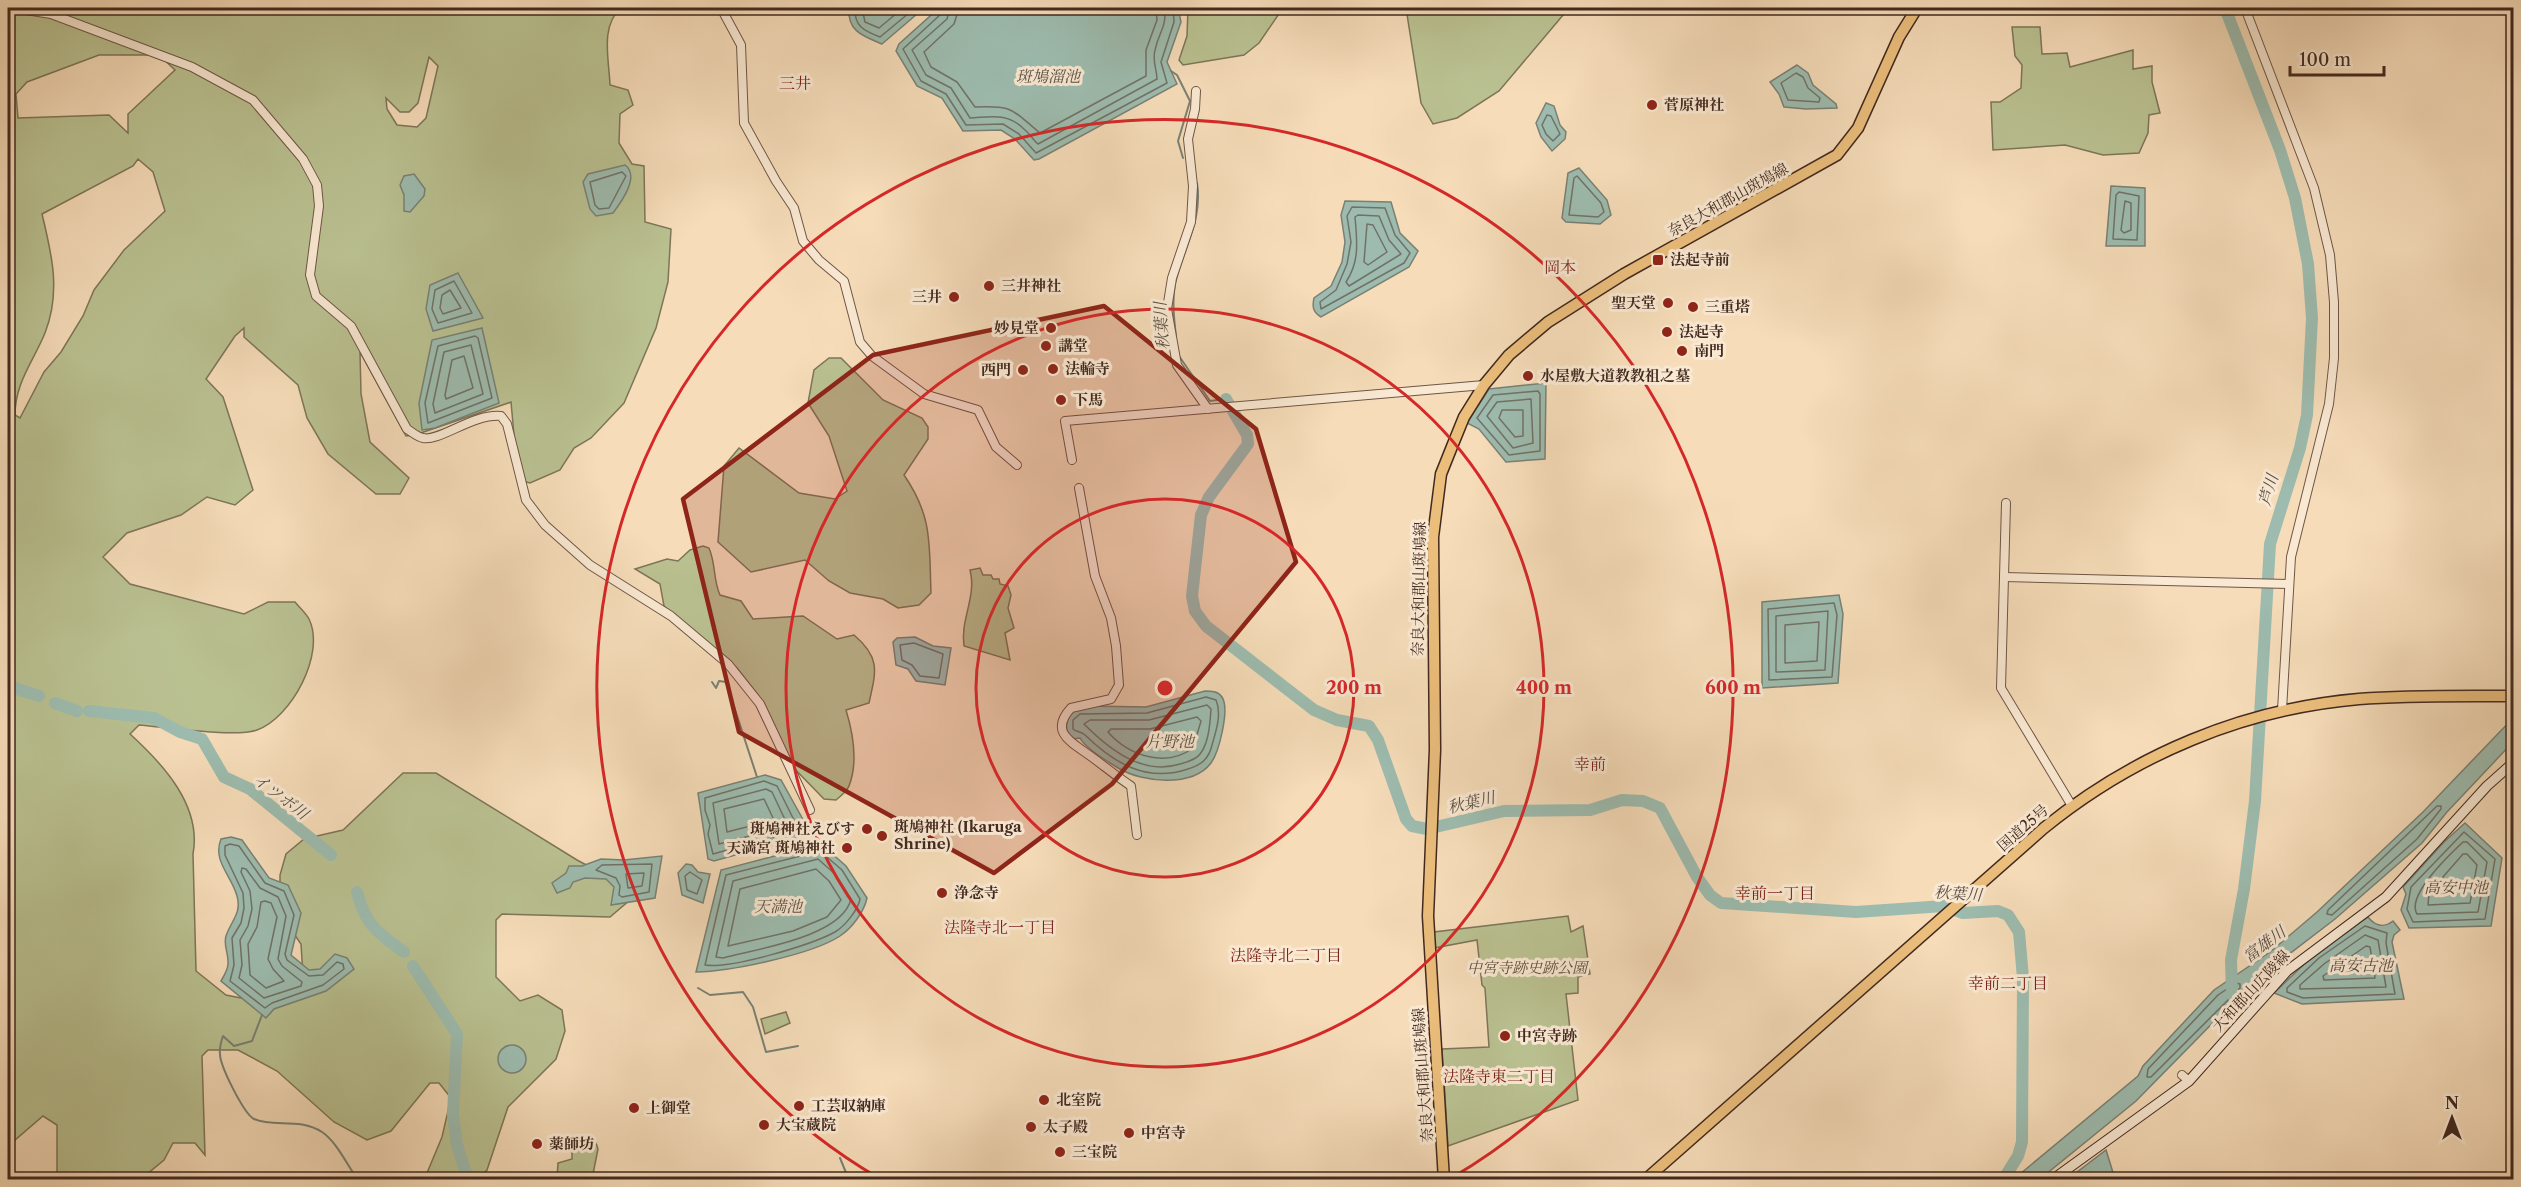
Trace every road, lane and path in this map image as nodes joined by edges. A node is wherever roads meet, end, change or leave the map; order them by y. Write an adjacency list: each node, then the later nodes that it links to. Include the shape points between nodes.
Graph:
1 (14, 8): 18 (street, via 51,14 192,67 253,100 303,159 316,184 319,206 310,275 316,296 351,326 407,429 429,439 469,420 501,416 507,424 526,500 544,525 590,565 671,616 728,664 760,704)
2 (721, 8): 9 (street, via 741,45 744,123 794,208 803,241 844,281 860,342 872,356 924,394 978,410 996,447)
3 (1917, 8): 6 (main road, 奈良大和郡山斑鳩線, via 1899,37 1858,128 1837,155 1579,300 1515,348)
4 (2245, 8): 13 (street, via 2314,188 2332,278 2335,335 2331,387 2295,533)
5 (1196, 91): 7 (street, via 1188,139 1193,186 1191,222 1172,278 1167,309 1177,365)
6 (1484, 385): 7 (street); 20 (main road, 奈良大和郡山斑鳩線, via 1464,417 1441,474 1434,526 1434,835 1429,948)
7 (1208, 409): 8 (street, via 1065,421)
8 (1072, 460)
9 (1017, 465)
10 (1079, 488): 19 (street, via 1095,576 1111,618 1119,685 1111,699 1071,708 1063,720 1063,731 1071,744 1131,786)
11 (2006, 503): 12 (street)
12 (2004, 577): 13 (street); 17 (street, via 2001,688)
13 (2289, 584): 15 (street)
14 (2513, 696): 15 (main road, 国道25号, via 2359,699)
15 (2282, 710): 17 (main road, 国道25号, via 2187,741 2116,777)
16 (2514, 762): 22 (main road, 大和郡山広陵線, via 2481,792 2386,897 2288,971 2185,1078)
17 (2072, 806): 21 (main road, 国道25号)
18 (810, 810)
19 (1137, 836)
20 (1444, 1179)
21 (1645, 1179)
22 (2052, 1179)

